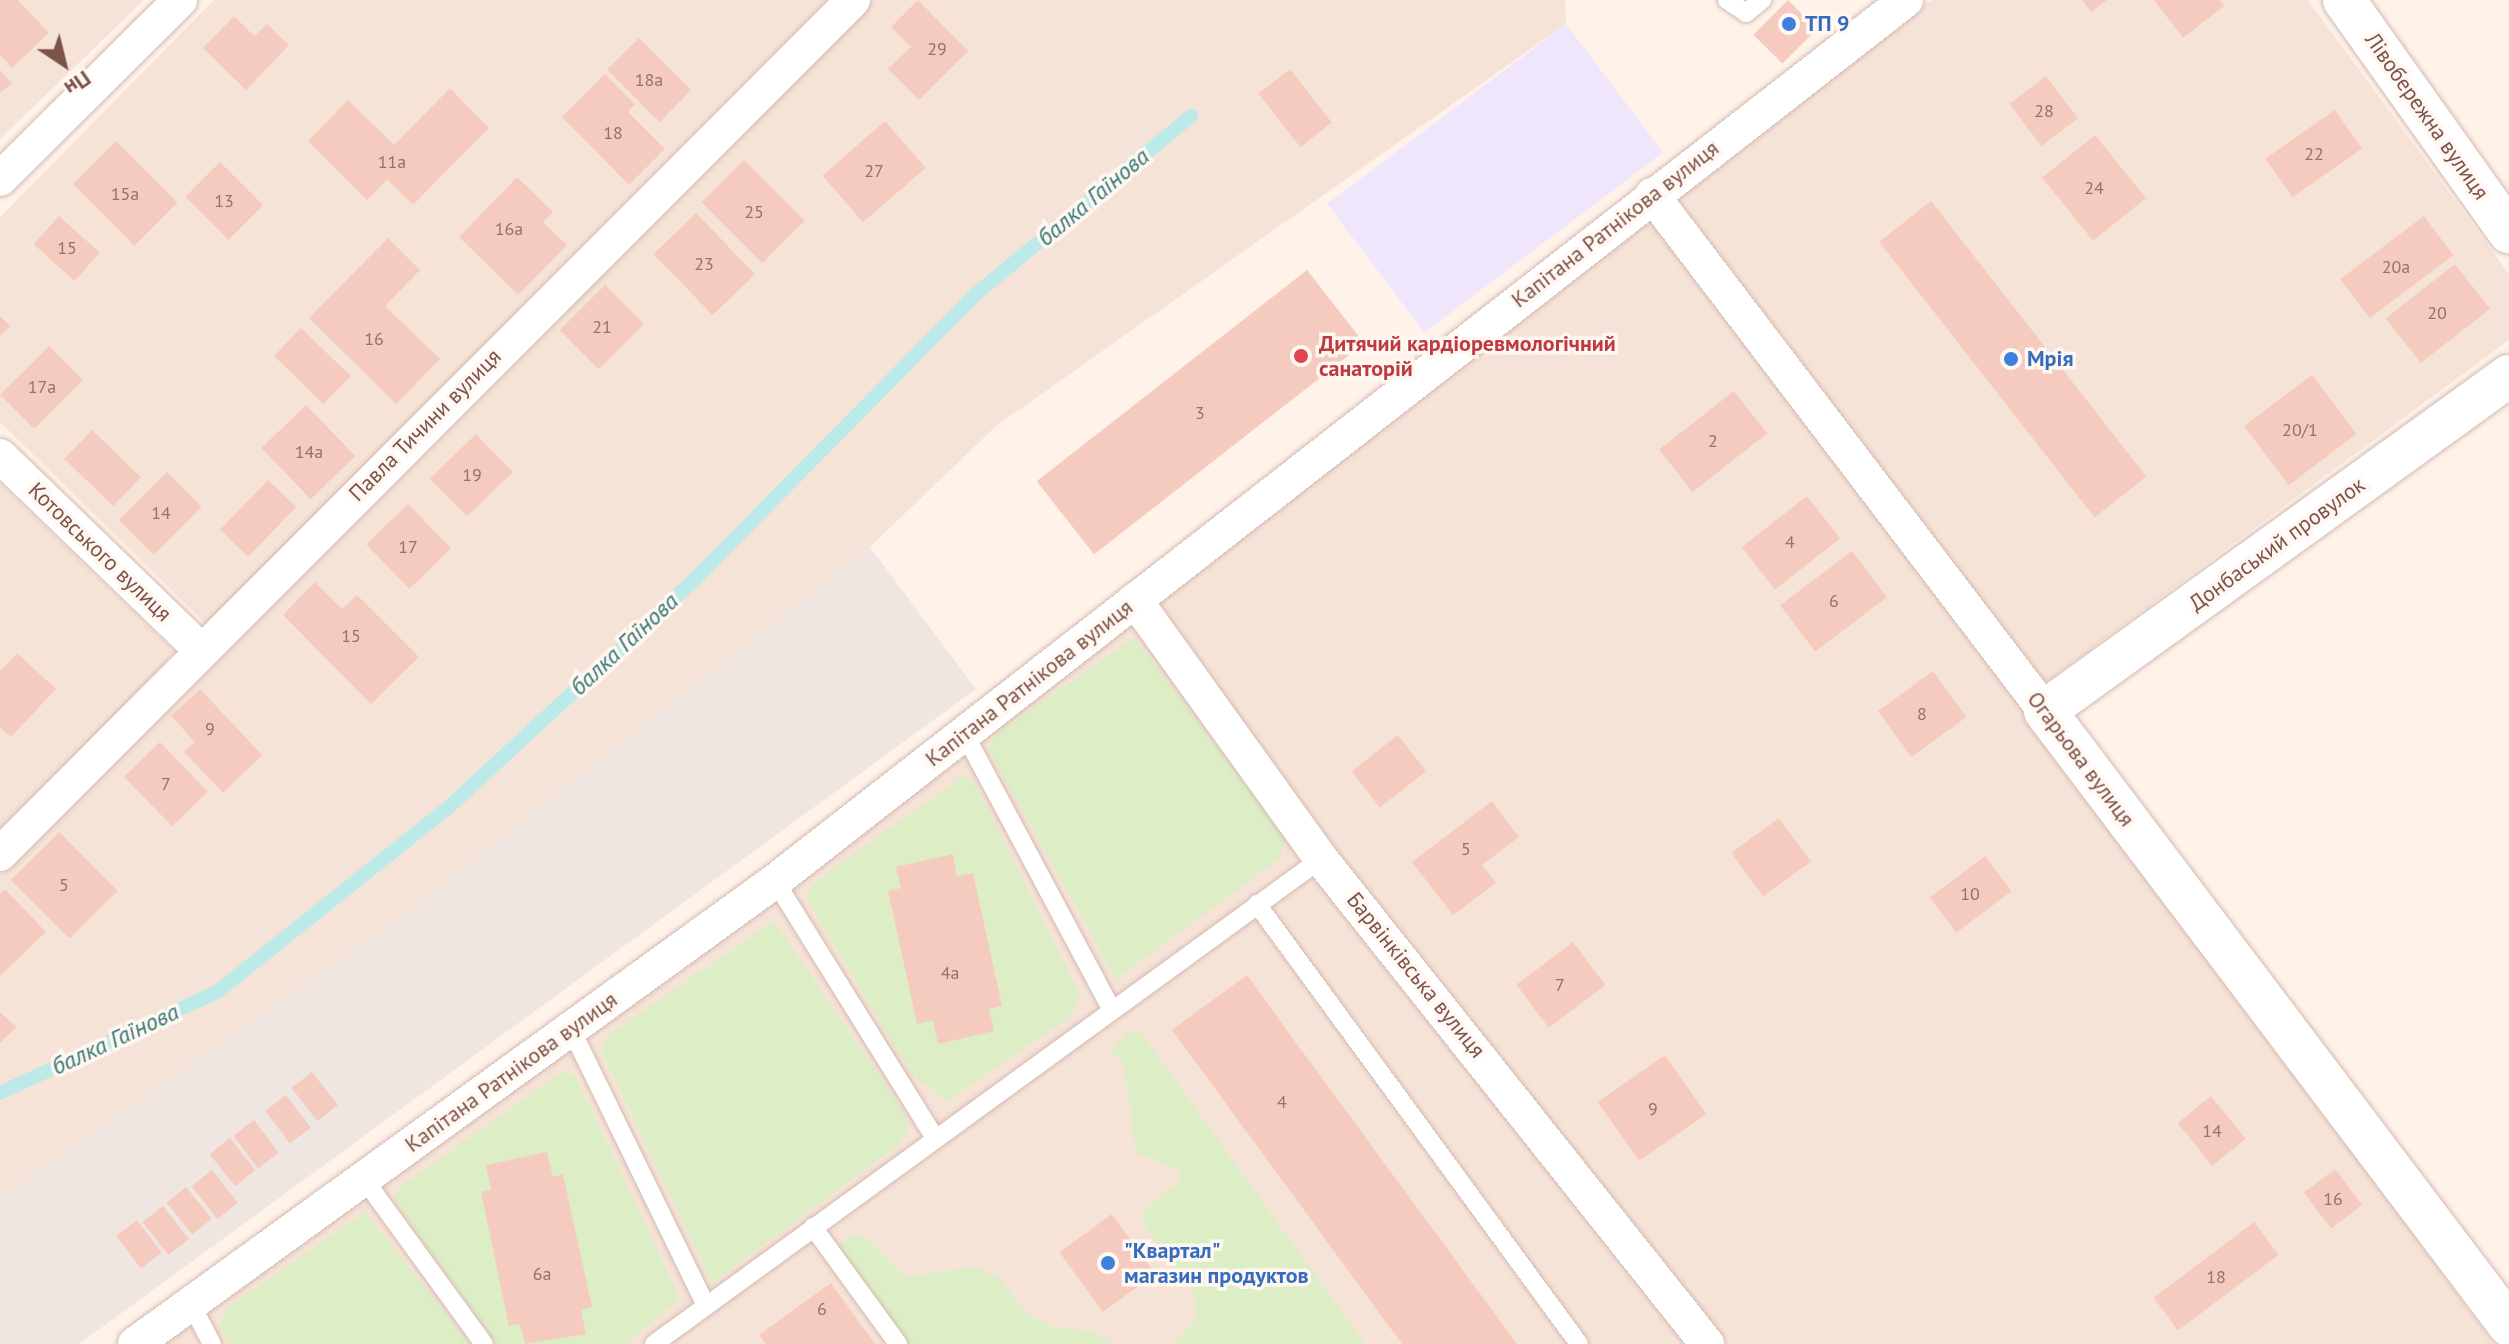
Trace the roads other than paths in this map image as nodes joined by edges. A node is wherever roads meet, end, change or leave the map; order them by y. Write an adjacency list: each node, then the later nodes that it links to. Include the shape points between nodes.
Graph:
1 (180, 0): 7 (street)
2 (853, 0): 13 (street, Павла Тичини вулиця)
3 (1727, 0): 4 (lane, via 1746,13)
4 (1762, 0)
5 (1906, 0): 8 (street, Капітана Ратнікова вулиця)
6 (2344, 0): 9 (street, Лівобережна вулиця)
7 (0, 179)
8 (1652, 195): 12 (street, Капітана Ратнікова вулиця); 14 (street, Огарьова вулиця)
9 (2509, 232)
10 (2509, 376): 14 (street, Донбаський провулок)
11 (0, 456): 13 (street, Котовського вулиця)
12 (1135, 600): 15 (street, Капітана Ратнікова вулиця); 17 (street, Барвінківська вулиця)
13 (200, 649): 16 (street, Павла Тичини вулиця)
14 (2045, 711): 27 (street, Огарьова вулиця)
15 (964, 733): 18 (street, Капітана Ратнікова вулиця); 20 (lane)
16 (0, 854)
17 (1321, 859): 19 (lane); 34 (street, Барвінківська вулиця)
18 (775, 881): 21 (street, Капітана Ратнікова вулиця); 22 (lane)
19 (1257, 904): 20 (lane); 33 (lane)
20 (1111, 1008): 22 (lane)
21 (571, 1029): 23 (street, Капітана Ратнікова вулиця); 26 (lane)
22 (935, 1138): 24 (lane)
23 (364, 1179): 25 (street, Капітана Ратнікова вулиця); 30 (lane)
24 (813, 1227): 26 (lane); 32 (lane)
25 (191, 1304): 28 (street, Капітана Ратнікова вулиця); 29 (lane)
26 (706, 1306): 31 (lane)
27 (2509, 1325)
28 (135, 1344)
29 (212, 1344)
30 (484, 1344)
31 (654, 1344)
32 (898, 1344)
33 (1579, 1344)
34 (1707, 1344)

